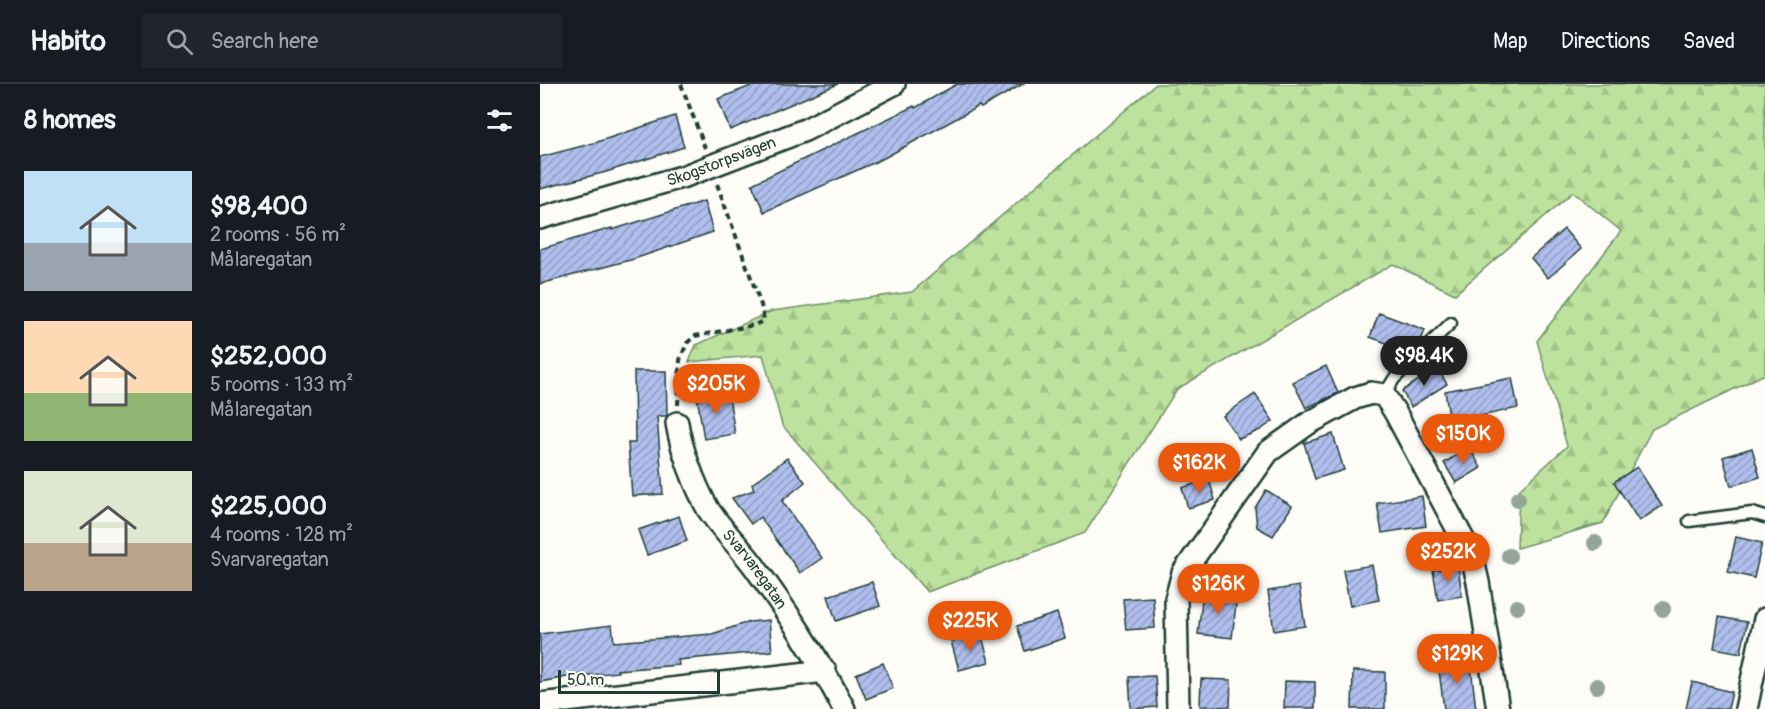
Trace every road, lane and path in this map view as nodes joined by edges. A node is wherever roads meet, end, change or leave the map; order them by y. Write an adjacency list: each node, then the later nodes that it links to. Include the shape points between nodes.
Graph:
1 (681, 84): 3 (path)
2 (894, 84): 3 (street, Skogstorpsvägen, via 805,130)
3 (711, 166): 4 (street, Skogstorpsvägen); 7 (path, via 764,320 695,336 687,343 680,360)
4 (540, 218)
5 (1451, 323): 6 (lane, via 1394,378)
6 (1384, 395): 14 (street, via 1371,393 1355,398 1309,423 1268,453 1184,573 1176,599); 15 (street, via 1472,556)
7 (677, 423): 11 (street, Svarvaregatan, via 681,447 708,509 753,565)
8 (1765, 517): 9 (lane, via 1752,513)
9 (1689, 521)
10 (1765, 619): 16 (street)
11 (825, 671): 12 (street); 13 (street, Svarvaregatan)
12 (540, 704)
13 (844, 709)
14 (1178, 709)
15 (1497, 709)
16 (1746, 709)

